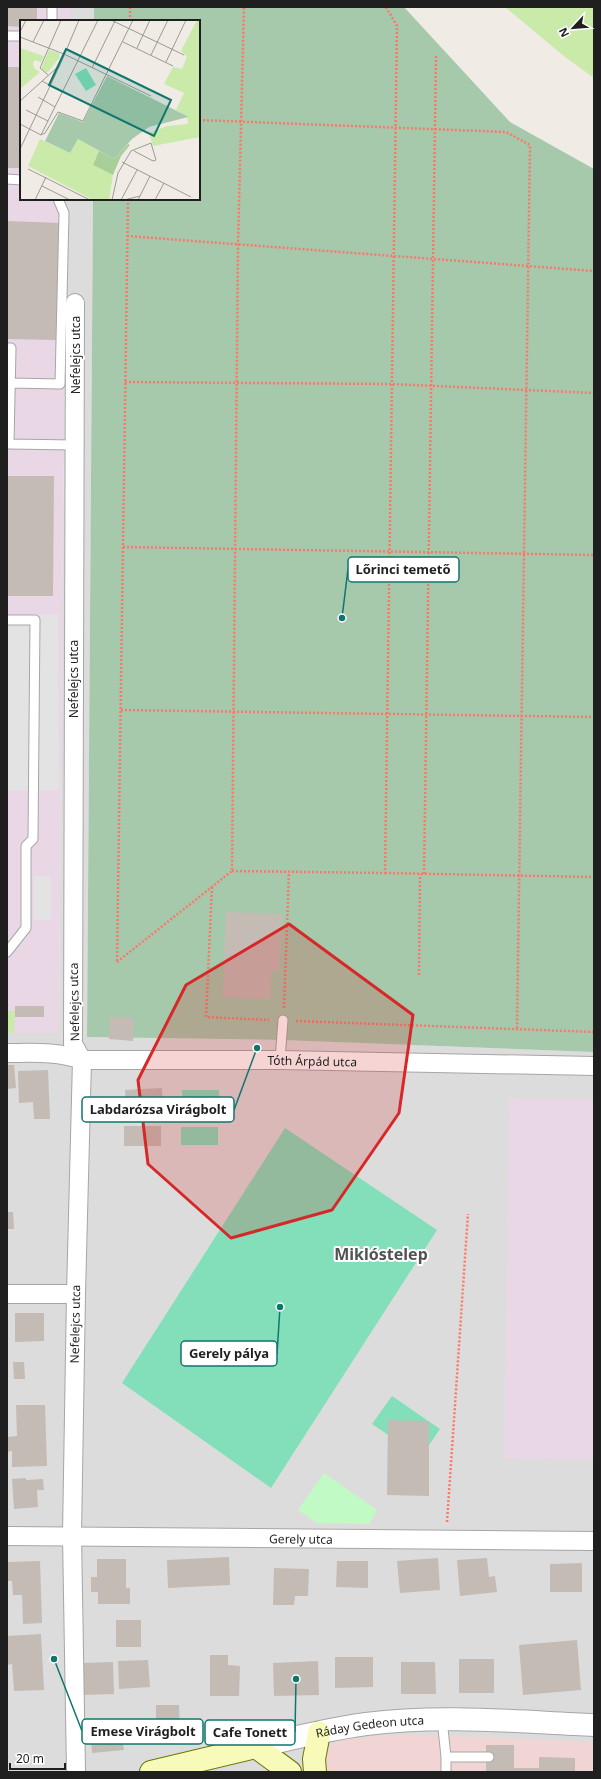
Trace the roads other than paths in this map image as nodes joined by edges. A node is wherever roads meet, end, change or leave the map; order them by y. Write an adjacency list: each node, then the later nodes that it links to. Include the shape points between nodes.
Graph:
1 (52, 7): 2 (lane)
2 (52, 20)
3 (7, 36): 4 (lane)
4 (20, 36)
5 (7, 179): 6 (lane)
6 (20, 180)
7 (58, 200): 10 (lane, via 64,212 60,384)
8 (75, 303): 12 (street, Nefelejcs utca)
9 (7, 348): 10 (lane, via 11,348)
10 (11, 383): 11 (lane)
11 (8, 445): 12 (lane)
12 (74, 446): 17 (street, Nefelejcs utca, via 73,1044)
13 (7, 620): 14 (lane, via 35,620 33,839 26,846 26,928)
14 (7, 952)
15 (283, 1020): 18 (lane)
16 (7, 1053): 17 (street, Tóth Árpád utca, via 54,1053)
17 (82, 1060): 18 (street, Tóth Árpád utca); 21 (street, Nefelejcs utca)
18 (280, 1060): 19 (street, Tóth Árpád utca)
19 (594, 1066)
20 (7, 1294): 21 (street)
21 (76, 1294): 22 (street, Nefelejcs utca)
22 (72, 1535): 23 (street, Gerely utca); 24 (street, Gerely utca); 31 (street, Nefelejcs utca)
23 (7, 1536)
24 (594, 1541)
25 (442, 1719): 26 (street, Ráday Gedeon utca); 27 (street, Ráday Gedeon utca, via 366,1724); 29 (lane)
26 (594, 1725)
27 (319, 1733): 28 (street, Ráday Gedeon utca); 34 (main road, via 314,1759)
28 (256, 1746): 32 (main road, Ráday Gedeon utca); 33 (main road)
29 (446, 1757): 30 (lane); 35 (lane)
30 (489, 1757)
31 (76, 1772)
32 (151, 1772)
33 (290, 1772)
34 (315, 1772)
35 (446, 1772)

